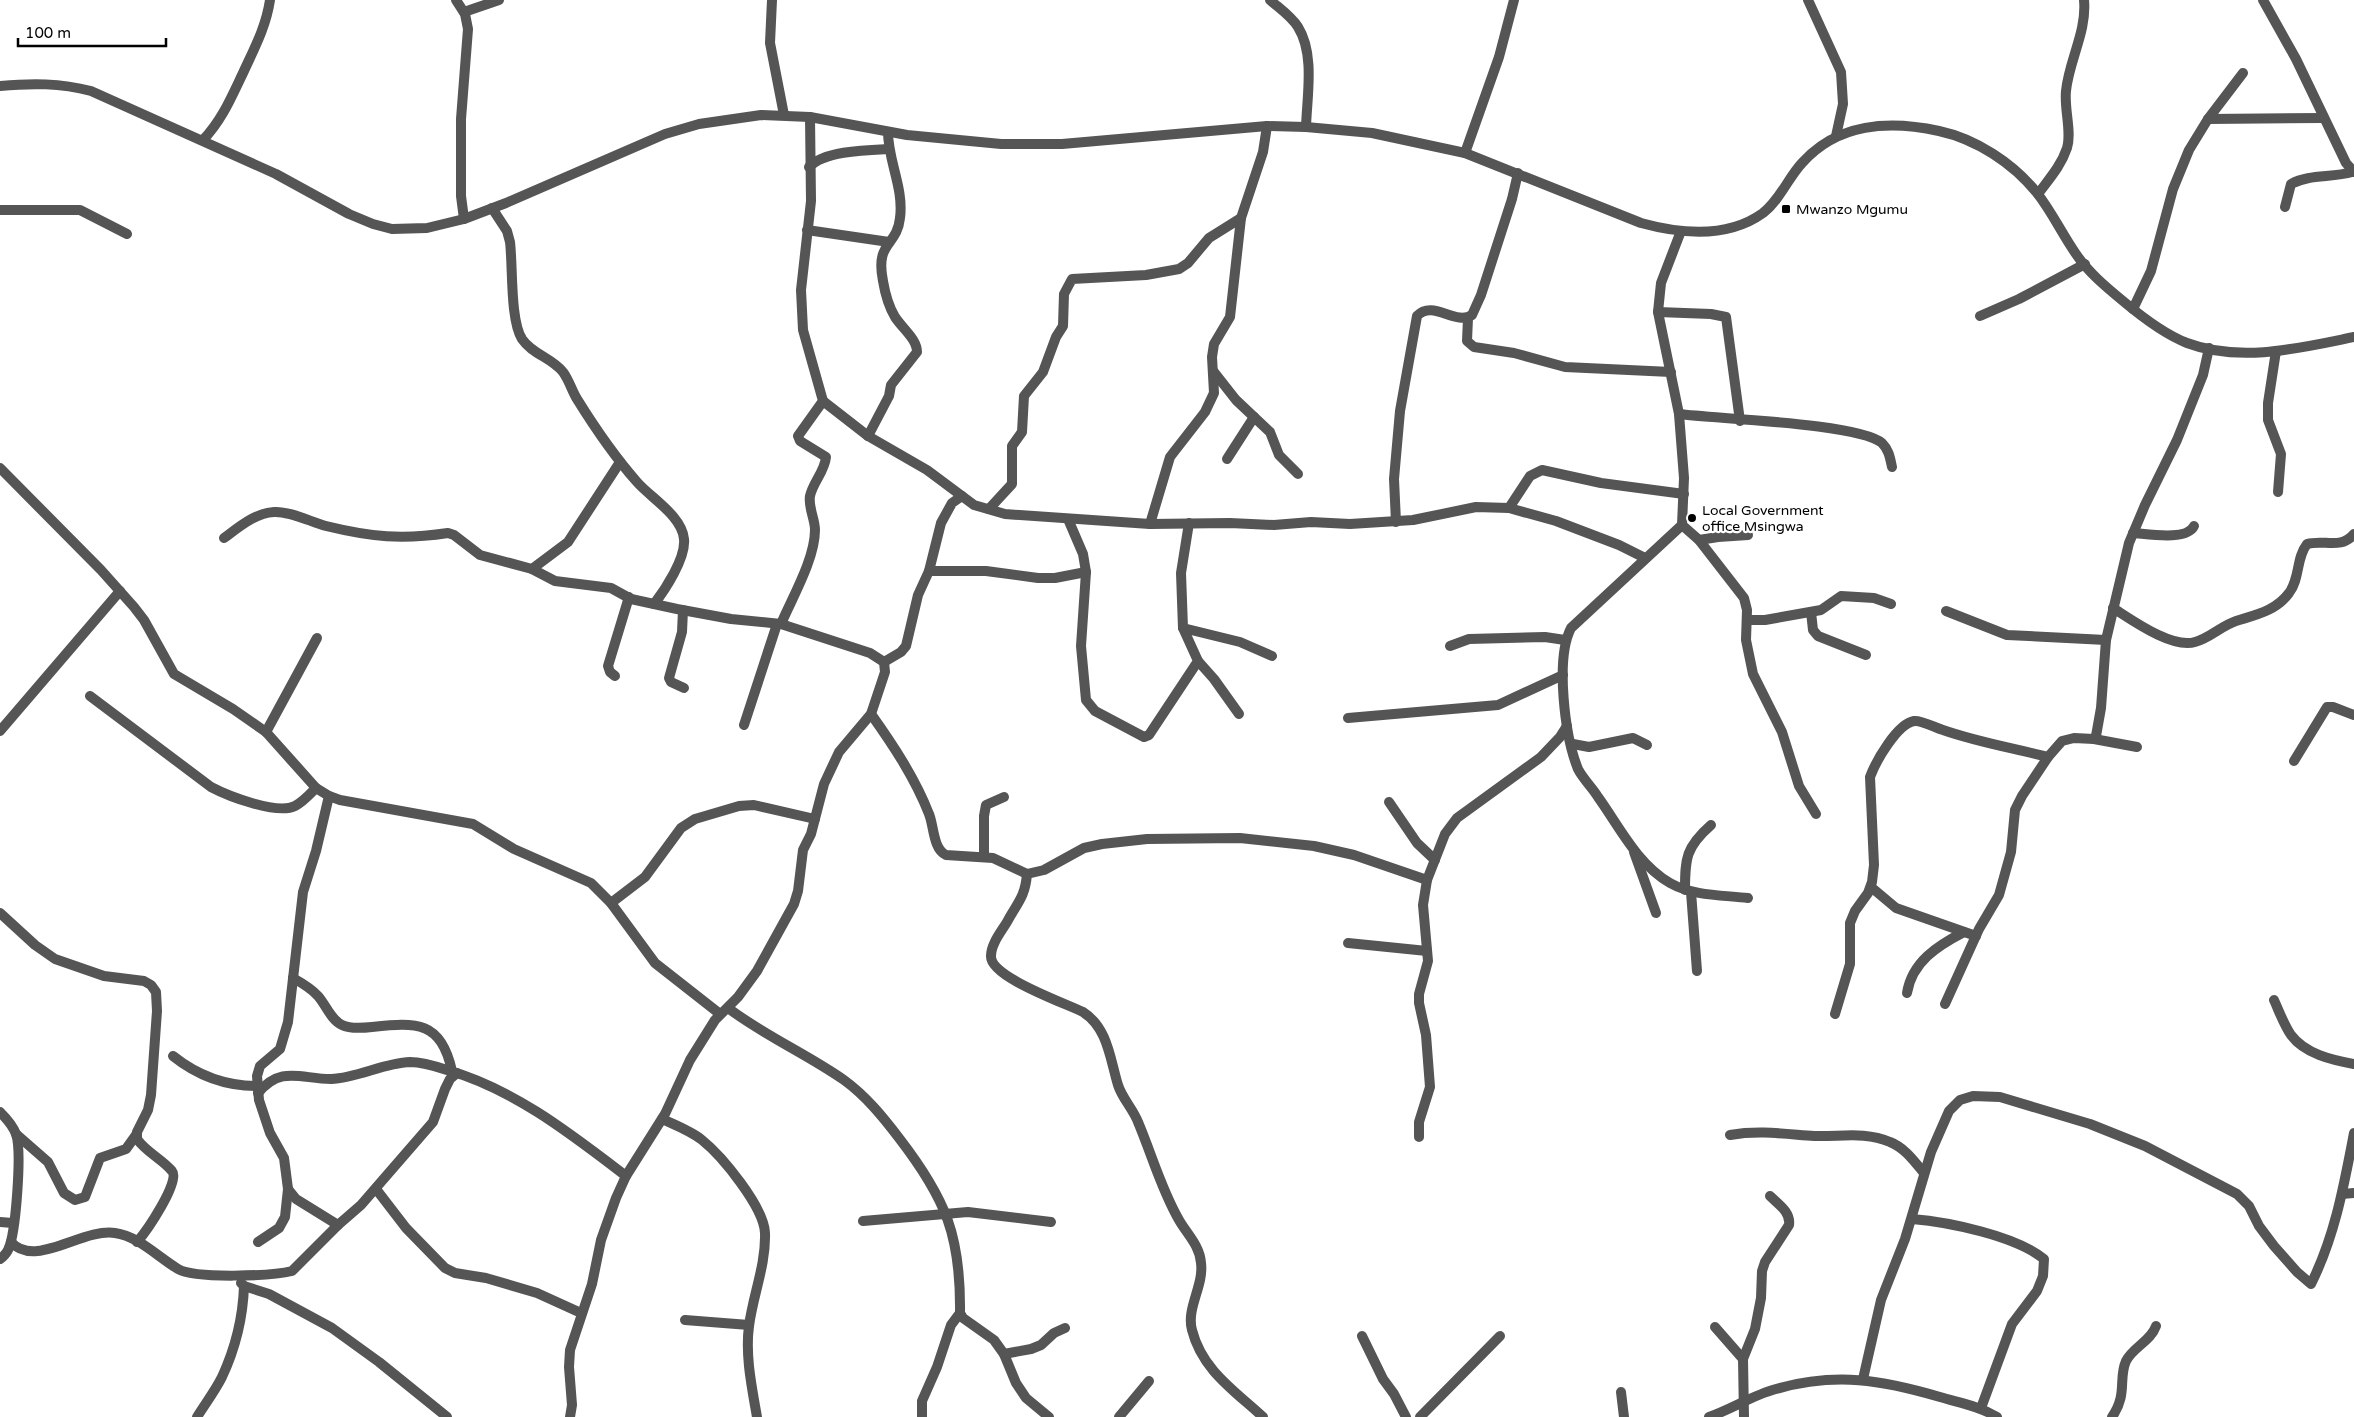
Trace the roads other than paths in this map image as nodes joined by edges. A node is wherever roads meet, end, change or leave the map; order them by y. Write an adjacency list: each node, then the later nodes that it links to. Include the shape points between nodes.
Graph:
1 (270, 0): 21 (street, via 264,28 230,104)
2 (456, 0): 10 (street)
3 (498, 0): 10 (street)
4 (772, 0): 13 (street, via 770,43)
5 (1270, 0): 18 (street, via 1290,18 1302,37 1307,64)
6 (1514, 0): 23 (street, via 1499,57)
7 (1808, 0): 20 (street, via 1841,72 1843,104)
8 (2263, 0): 15 (street, via 2296,59)
9 (2086, 1): 27 (street, via 2080,37 2066,84 2068,146 2062,162)
10 (464, 12): 31 (street, via 468,36 461,119)
11 (2243, 73): 16 (street)
12 (0, 86): 21 (street, via 42,82 91,90)
13 (784, 115): 14 (street); 29 (street, via 730,118 665,134)
14 (810, 117): 19 (street); 24 (street)
15 (2323, 118): 16 (street); 25 (street)
16 (2208, 119): 38 (street, via 2178,176 2158,250)
17 (1267, 126): 18 (street); 19 (street, via 1062,144 964,142); 32 (street, via 1263,152)
18 (1306, 126): 23 (street, via 1372,133)
19 (888, 132): 22 (street)
20 (1836, 136): 27 (street, via 1859,128 1882,126 1940,131 1968,140 2001,159 2023,176); 34 (street, via 1801,164 1763,212 1725,230)
21 (203, 140): 31 (street, via 373,224 411,230)
22 (888, 148): 24 (street, via 828,156 816,160); 36 (street, via 899,184 901,208 898,229)
23 (1465, 153): 26 (street)
24 (809, 167): 33 (street, via 810,201)
25 (2353, 172): 28 (street, via 2300,179 2290,184)
26 (1518, 173): 34 (street, via 1640,223); 41 (street, via 1476,310)
27 (2038, 194): 37 (street)
28 (2285, 207)
29 (492, 208): 31 (street); 53 (street, via 510,242 516,324 522,340 564,373 575,396)
30 (0, 210): 35 (street, via 80,210)
31 (464, 218)
32 (1241, 218): 45 (street, via 1230,317 1214,344); 61 (street, via 1209,238 1179,269 1146,275 1072,278 1064,294 1063,326 1043,372 1024,396 1022,432 1012,446 1012,484)
33 (806, 230): 36 (street); 47 (street, via 801,290 803,330)
34 (1681, 232): 39 (street, via 1661,283)
35 (127, 234)
36 (889, 242): 51 (street, via 881,256 883,282 894,315 913,340 917,352 891,385 889,396)
37 (2085, 264): 38 (street); 40 (street)
38 (2133, 309): 43 (street, via 2166,333 2186,343)
39 (1658, 312): 46 (street); 50 (street, via 1726,317)
40 (1980, 316)
41 (1468, 318): 46 (street, via 1467,341 1474,347 1514,353 1564,367); 63 (street, via 1429,310 1417,316 1400,411 1394,479)
42 (2354, 338): 44 (street)
43 (2209, 348): 44 (street, via 2249,353); 68 (street, via 2203,375 2177,440)
44 (2276, 351): 57 (street, via 2268,420 2281,454)
45 (1214, 371): 49 (street, via 1224,387); 65 (street, via 1211,401 1170,458)
46 (1671, 372): 48 (street)
47 (823, 401): 51 (street); 86 (street, via 798,436 800,441 823,454 826,464 811,493 815,529 812,548)
48 (1679, 414): 50 (street); 58 (street)
49 (1254, 417): 52 (street); 56 (street, via 1273,436 1279,455)
50 (1740, 421): 54 (street, via 1823,428 1873,438 1888,450)
51 (868, 436): 59 (street, via 927,470)
52 (1227, 459)
53 (620, 462): 74 (street, via 568,542); 79 (street, via 673,517 684,539 671,577)
54 (1892, 467)
55 (0, 468): 77 (street)
56 (1298, 474)
57 (2278, 492)
58 (1684, 494): 60 (street, via 1601,483 1542,470 1530,476); 66 (street)
59 (962, 496): 61 (street, via 974,505); 75 (street, via 945,513)
60 (1509, 508): 63 (street, via 1476,507); 73 (street, via 1564,524)
61 (989, 509): 62 (street, via 1021,516)
62 (1068, 519): 65 (street); 76 (street)
63 (1396, 522): 64 (street)
64 (1189, 523): 65 (street); 87 (street, via 1181,573)
65 (1150, 524)
66 (1682, 525): 72 (street); 73 (street)
67 (2194, 526): 68 (street, via 2189,533 2180,535)
68 (2133, 533): 81 (street)
69 (2354, 534): 81 (street, via 2341,543 2308,544 2296,583 2278,604 2193,643 2157,634)
70 (1748, 535): 72 (street)
71 (224, 538): 74 (street, via 254,517 277,512 380,537 448,533 480,555)
72 (1699, 540): 85 (street, via 1744,598)
73 (1645, 558): 89 (street, via 1571,628)
74 (532, 569): 78 (street, via 555,581 611,588)
75 (930, 570): 76 (street, via 986,571 1020,578); 95 (street, via 918,595 906,646)
76 (1086, 572): 94 (street, via 1081,623 1083,689 1086,700 1095,711 1147,737)
77 (120, 591): 106 (street); 107 (street, via 144,620 174,674 233,708)
78 (629, 597): 79 (street); 97 (street, via 608,666)
79 (654, 604): 82 (street)
80 (1891, 604): 84 (street, via 1874,598 1841,596 1827,607)
81 (2113, 608): 90 (street)
82 (683, 610): 86 (street); 98 (street, via 682,632 669,678)
83 (1946, 611): 90 (street, via 2007,635)
84 (1811, 612): 85 (street); 92 (street, via 1813,630 1818,636)
85 (1747, 620): 118 (street, via 1746,640 1753,674 1782,732 1799,786)
86 (779, 624): 95 (street, via 870,653); 104 (street)
87 (1182, 628): 93 (street, via 1240,642); 94 (street)
88 (317, 638): 107 (street)
89 (1565, 640): 91 (street, via 1545,637 1469,639); 96 (street)
90 (2106, 640): 108 (street, via 2101,708)
91 (1450, 646)
92 (1866, 655)
93 (1272, 656)
94 (1198, 661): 101 (street)
95 (884, 662): 100 (street, via 885,672)
96 (1563, 675): 103 (street, via 1498,704); 105 (street)
97 (615, 676)
98 (684, 688)
99 (90, 696): 114 (street, via 211,787 225,794 273,808 291,807)
100 (871, 714): 119 (street, via 839,752 824,784); 122 (street, via 920,794 941,853)
101 (1239, 714)
102 (2354, 714): 113 (street, via 2327,707)
103 (1348, 718)
104 (744, 725)
105 (1567, 726): 109 (street); 123 (street, via 1541,757 1457,818 1448,828)
106 (0, 731)
107 (266, 732): 114 (street)
108 (2094, 739): 111 (street); 112 (street, via 2068,738)
109 (1572, 744): 110 (street, via 1589,747 1632,738); 121 (street, via 1579,772)
110 (1647, 745)
111 (2137, 747)
112 (2048, 757): 126 (street, via 1951,733 1916,720 1906,724 1874,765 1870,777 1874,865); 133 (street, via 2015,810 2008,870 1999,895)
113 (2294, 761)
114 (316, 788): 115 (street)
115 (329, 796): 129 (street, via 473,824 514,848 591,883); 137 (street, via 304,892)
116 (1004, 797): 122 (street, via 986,805)
117 (1388, 802): 123 (street, via 1417,843)
118 (1816, 814)
119 (815, 819): 129 (street, via 754,805 695,819 681,828 645,877); 141 (street, via 803,850 794,904 757,970)
120 (1711, 825): 127 (street, via 1686,854)
121 (1632, 846): 127 (street, via 1657,874); 131 (street)
122 (984, 857): 124 (street, via 1004,862)
123 (1435, 860): 125 (street)
124 (1027, 874): 125 (street, via 1044,870 1084,848 1102,844 1147,839 1240,838 1354,855); 197 (street, via 1023,898 993,946 992,962 1009,978 1083,1012 1099,1028 1118,1087 1138,1122 1157,1176 1202,1263 1192,1330 1213,1372)
125 (1427, 880): 135 (street, via 1423,911)
126 (1871, 887): 132 (street, via 1896,908); 142 (street, via 1850,923 1850,964)
127 (1688, 891): 128 (street); 136 (street)
128 (1748, 898)
129 (611, 903): 141 (street, via 654,963)
130 (0, 912): 152 (street, via 55,959 104,976 144,981 156,992 151,1095)
131 (1656, 913)
132 (1964, 932): 133 (street); 138 (street, via 1943,943 1918,966 1912,973)
133 (1976, 936): 140 (street)
134 (1348, 943): 135 (street)
135 (1427, 951): 153 (street, via 1428,961 1419,1003 1426,1035 1430,1087 1419,1122)
136 (1697, 971)
137 (294, 978): 145 (street, via 318,996 343,1026 406,1024 428,1028 442,1041); 146 (street, via 284,1041 280,1049 260,1066 256,1076)
138 (1907, 994)
139 (2274, 1000): 144 (street, via 2290,1035 2300,1045 2326,1058)
140 (1945, 1004)
141 (724, 1011): 148 (street, via 690,1060); 161 (street, via 839,1077 879,1111 929,1180)
142 (1835, 1014)
143 (173, 1056): 146 (street, via 203,1075)
144 (2354, 1064)
145 (455, 1072): 146 (street, via 410,1062 332,1079 289,1074); 155 (street, via 498,1090 557,1125); 156 (street, via 433,1122)
146 (258, 1089): 157 (street, via 270,1133 284,1158)
147 (0, 1112): 150 (street)
148 (662, 1119): 155 (street); 177 (street, via 710,1147 762,1219 764,1250)
149 (2354, 1132): 158 (street)
150 (16, 1134): 152 (street, via 48,1162 64,1193 74,1200 85,1197 100,1158 126,1149); 166 (street, via 18,1164)
151 (1730, 1135): 154 (street, via 1754,1132 1874,1136 1901,1148)
152 (136, 1136): 169 (street, via 141,1146 172,1171 174,1179 170,1191)
153 (1419, 1137)
154 (1924, 1173): 158 (street, via 1949,1111 1960,1100 1973,1096 2000,1097 2067,1116 2144,1146 2237,1194 2249,1206 2274,1246 2311,1284 2329,1244); 162 (street)
155 (626, 1176): 174 (street, via 601,1240)
156 (376, 1188): 167 (street); 174 (street, via 406,1228 445,1268 537,1294)
157 (288, 1189): 167 (street, via 296,1199); 170 (street, via 285,1217 279,1228)
158 (2342, 1194): 159 (street)
159 (2354, 1194)
160 (1770, 1196): 184 (street, via 1790,1219 1765,1262 1755,1328)
161 (947, 1215): 163 (street); 165 (street, via 968,1212); 175 (street, via 960,1270)
162 (1912, 1219): 185 (street, via 1881,1300); 189 (street, via 2008,1238 2044,1259 2043,1276 2037,1291 2012,1324)
163 (863, 1221)
164 (0, 1222): 166 (street)
165 (1051, 1222)
166 (13, 1223): 168 (street)
167 (338, 1225): 172 (street, via 292,1271)
168 (11, 1242): 169 (street, via 17,1249 34,1252 106,1232 127,1236); 171 (street)
169 (137, 1242): 172 (street, via 180,1270 196,1275)
170 (258, 1242)
171 (0, 1259)
172 (233, 1276): 173 (street)
173 (244, 1286): 190 (street, via 240,1322 225,1369); 191 (street, via 270,1294 332,1328)
174 (582, 1313): 192 (street, via 570,1350)
175 (960, 1313): 183 (street, via 967,1322 994,1340); 194 (street, via 951,1325 922,1401)
176 (685, 1320): 177 (street)
177 (749, 1325): 193 (street, via 748,1355)
178 (2156, 1326): 204 (street, via 2126,1362 2123,1396)
179 (1715, 1327): 184 (street)
180 (1065, 1328): 183 (street, via 1054,1332 1041,1345)
181 (1362, 1336): 198 (street)
182 (1500, 1336): 199 (street)
183 (1004, 1354): 195 (street, via 1026,1398)
184 (1743, 1359): 188 (street)
185 (1863, 1379): 188 (street, via 1826,1378 1774,1389); 189 (street, via 1910,1387)
186 (1148, 1381): 196 (street)
187 (1621, 1392): 200 (street)
188 (1743, 1403): 201 (street); 202 (street)
189 (1981, 1408): 203 (street)
190 (197, 1417)
191 (447, 1417)
192 (570, 1417)
193 (758, 1417)
194 (922, 1417)
195 (1049, 1417)
196 (1119, 1417)
197 (1263, 1417)
198 (1406, 1417)
199 (1420, 1417)
200 (1624, 1417)
201 (1709, 1417)
202 (1744, 1417)
203 (1997, 1417)
204 (2112, 1417)

